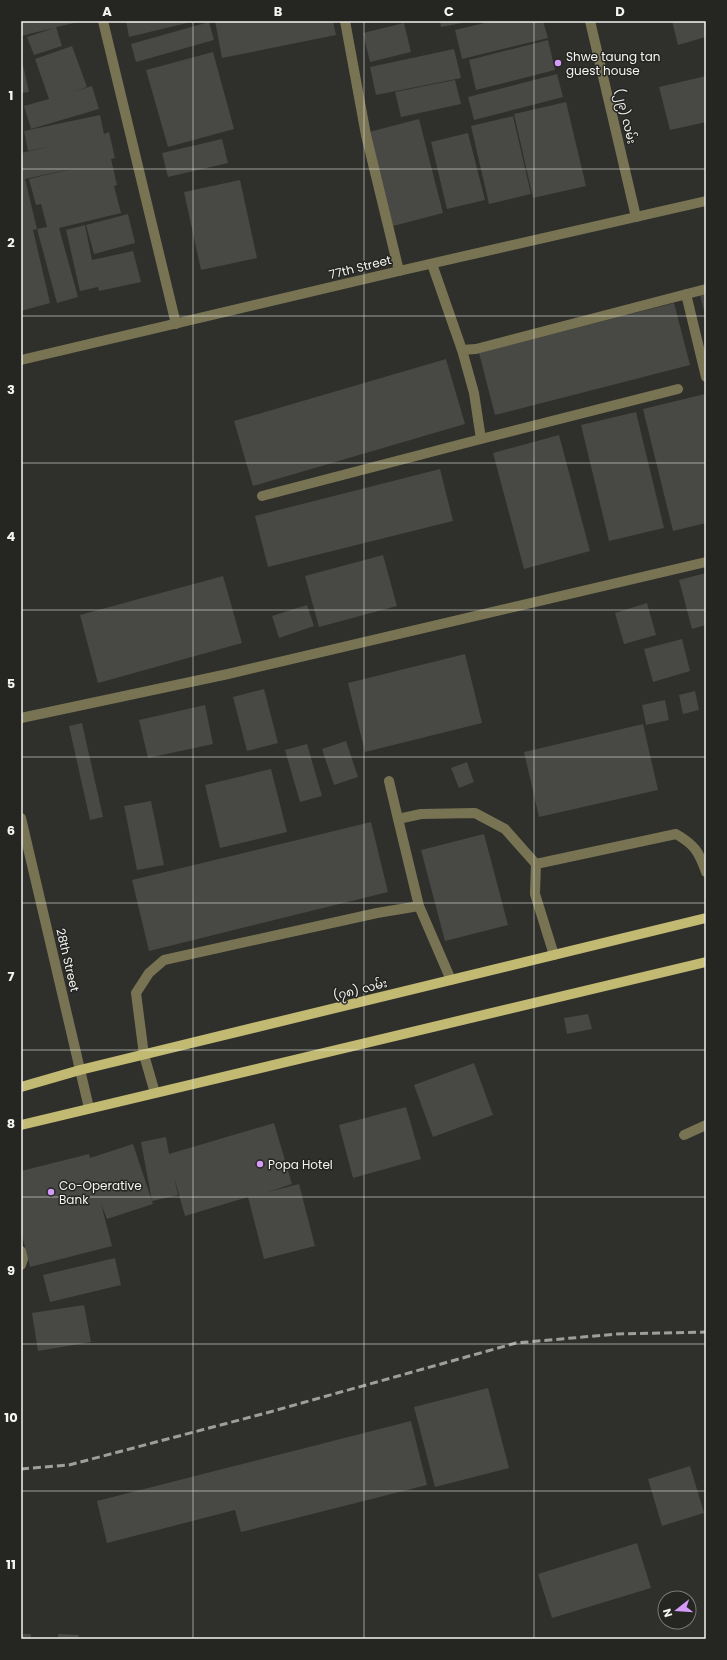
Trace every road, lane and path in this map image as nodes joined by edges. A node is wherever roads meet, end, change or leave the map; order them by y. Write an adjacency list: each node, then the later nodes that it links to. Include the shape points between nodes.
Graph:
1 (103, 21): 10 (street)
2 (345, 21): 7 (street, via 366,135)
3 (590, 21): 5 (street, (၂၉) လမ်း)
4 (706, 201): 5 (street, 77th Street)
5 (636, 217): 6 (street, 77th Street)
6 (432, 264): 7 (street, 77th Street); 11 (street)
7 (399, 270): 10 (street, 77th Street)
8 (706, 289): 9 (street)
9 (686, 294): 11 (street, via 476,349); 13 (street)
10 (176, 324): 12 (street, 77th Street)
11 (462, 350): 15 (street, via 474,393)
12 (21, 360)
13 (705, 373)
14 (678, 389): 15 (street)
15 (481, 439): 16 (street)
16 (262, 496)
17 (706, 562): 18 (street, via 228,674)
18 (21, 718)
19 (389, 781): 21 (street)
20 (21, 818): 30 (street, 28th Street)
21 (398, 819): 22 (street, via 420,814 475,813 505,829); 24 (street)
22 (536, 864): 23 (street, via 676,834 690,842 701,857); 26 (street, via 535,894)
23 (706, 872)
24 (419, 906): 28 (street); 29 (street, via 376,913 164,960 149,973 136,993)
25 (706, 918): 26 (main road, (၇၈) လမ်း)
26 (554, 955): 28 (main road, (၇၈) လမ်း)
27 (706, 962): 32 (main road)
28 (451, 980): 29 (main road, (၇၈) လမ်း)
29 (144, 1055): 30 (main road, (၇၈) လမ်း); 32 (street)
30 (80, 1070): 31 (main road, (၇၈) လမ်း); 33 (street, 28th Street)
31 (21, 1087)
32 (155, 1093): 33 (main road)
33 (89, 1108): 34 (main road)
34 (21, 1125)
35 (706, 1125): 36 (street)
36 (684, 1135)
37 (21, 1251): 38 (street)
38 (21, 1265)

